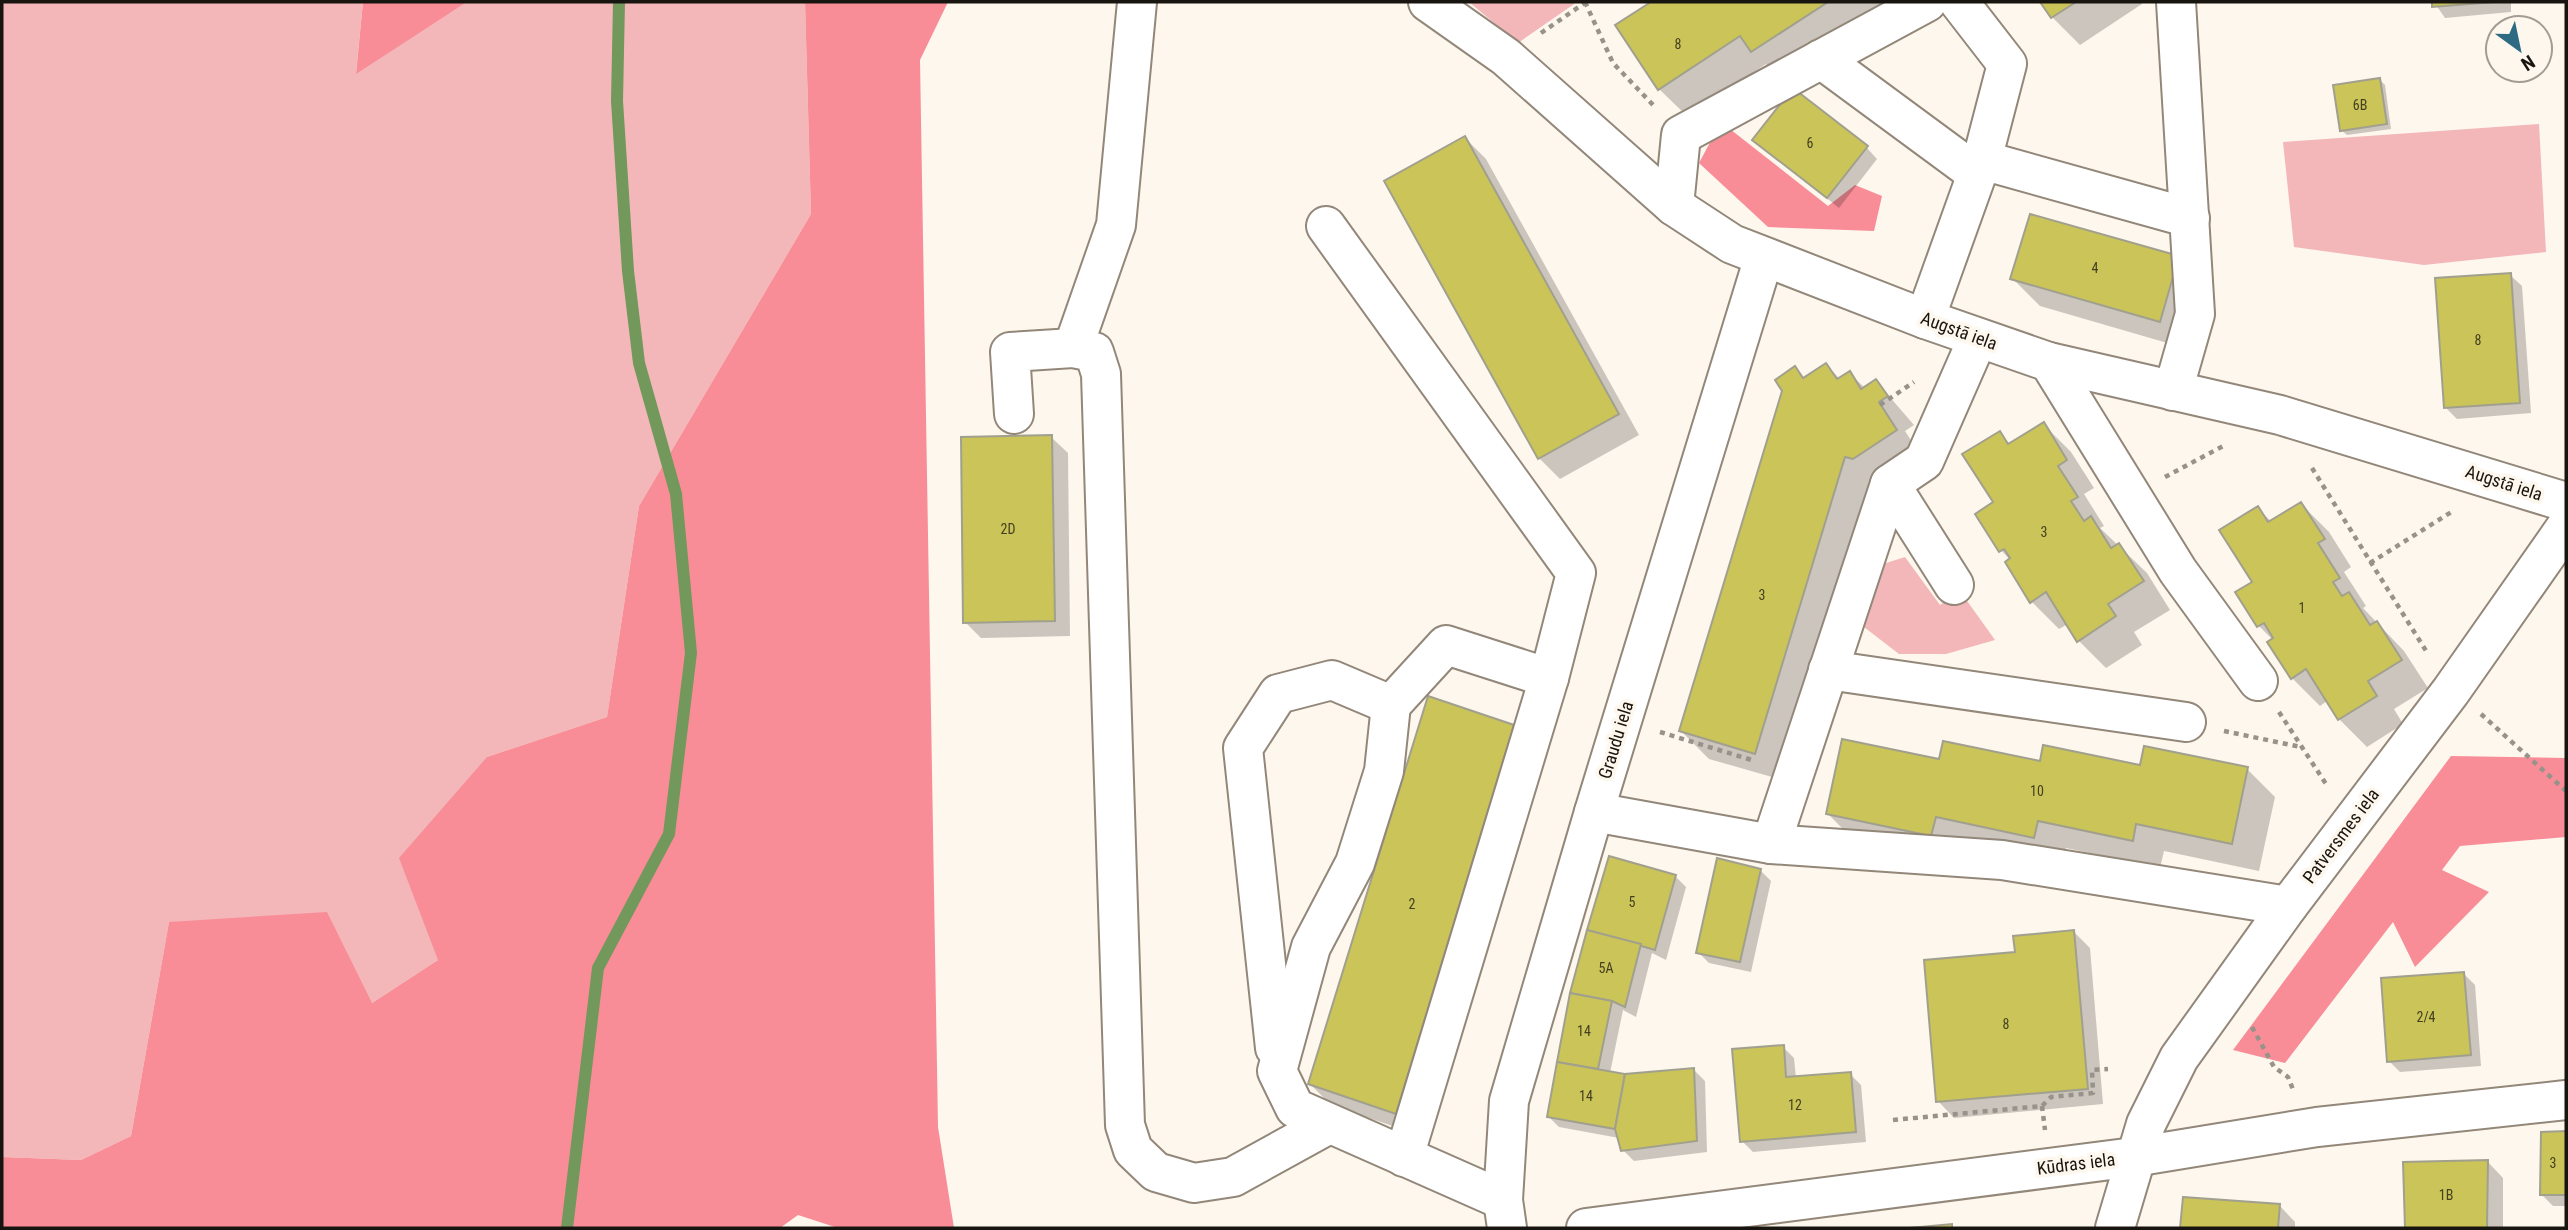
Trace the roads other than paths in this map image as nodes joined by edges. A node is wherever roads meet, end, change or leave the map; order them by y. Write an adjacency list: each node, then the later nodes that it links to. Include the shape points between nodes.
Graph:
1 (1137, 2): 14 (street, via 1116,225)
2 (1428, 2): 8 (street, Augstā iela, via 1506,57)
3 (1927, 2): 6 (street)
4 (1959, 2): 7 (street, via 2007,64)
5 (2176, 2): 9 (street)
6 (1821, 59): 7 (street); 8 (street, via 1681,135)
7 (1979, 167): 9 (street); 12 (street)
8 (1674, 205): 11 (street, Augstā iela, via 1732,244)
9 (2190, 218): 16 (street, via 2195,314)
10 (1326, 226): 23 (street, via 1576,573)
11 (1764, 257): 12 (street, Augstā iela); 27 (street, Graudu iela)
12 (1925, 319): 13 (street, Augstā iela)
13 (1978, 338): 15 (street, Augstā iela); 18 (street, via 1924,461)
14 (1073, 348): 17 (street, via 1010,352); 32 (street, via 1094,352 1101,374 1125,1125 1133,1150 1156,1172 1194,1183 1233,1177)
15 (2049, 362): 16 (street, Augstā iela); 24 (street, via 2178,571)
16 (2173, 391): 19 (street, Augstā iela, via 2280,415)
17 (1014, 414)
18 (1890, 484): 21 (street); 22 (street)
19 (2566, 502)
20 (2566, 527): 29 (street, Patversmes iela, via 2451,691)
21 (1954, 585)
22 (1828, 670): 26 (street); 28 (street)
23 (1549, 678): 25 (street, via 1446,645); 33 (street)
24 (2266, 692)
25 (1391, 705): 30 (street, via 1384,771 1355,863 1311,947); 30 (street, via 1332,680 1278,694 1243,748)
26 (2186, 722)
27 (1594, 812): 28 (street); 35 (street, Graudu iela, via 1509,1101)
28 (1771, 844): 29 (street, via 2001,860)
29 (2288, 905): 34 (street, Patversmes iela, via 2179,1058)
30 (1277, 1071): 32 (street, via 1295,1108)
31 (2566, 1100): 34 (street, Kūdras iela, via 2317,1127)
32 (1329, 1124): 33 (street)
33 (1404, 1157): 35 (street)
34 (2134, 1157): 36 (street, Kūdras iela); 37 (street, Patversmes iela)
35 (1505, 1214)
36 (1586, 1228)
37 (2115, 1228)

